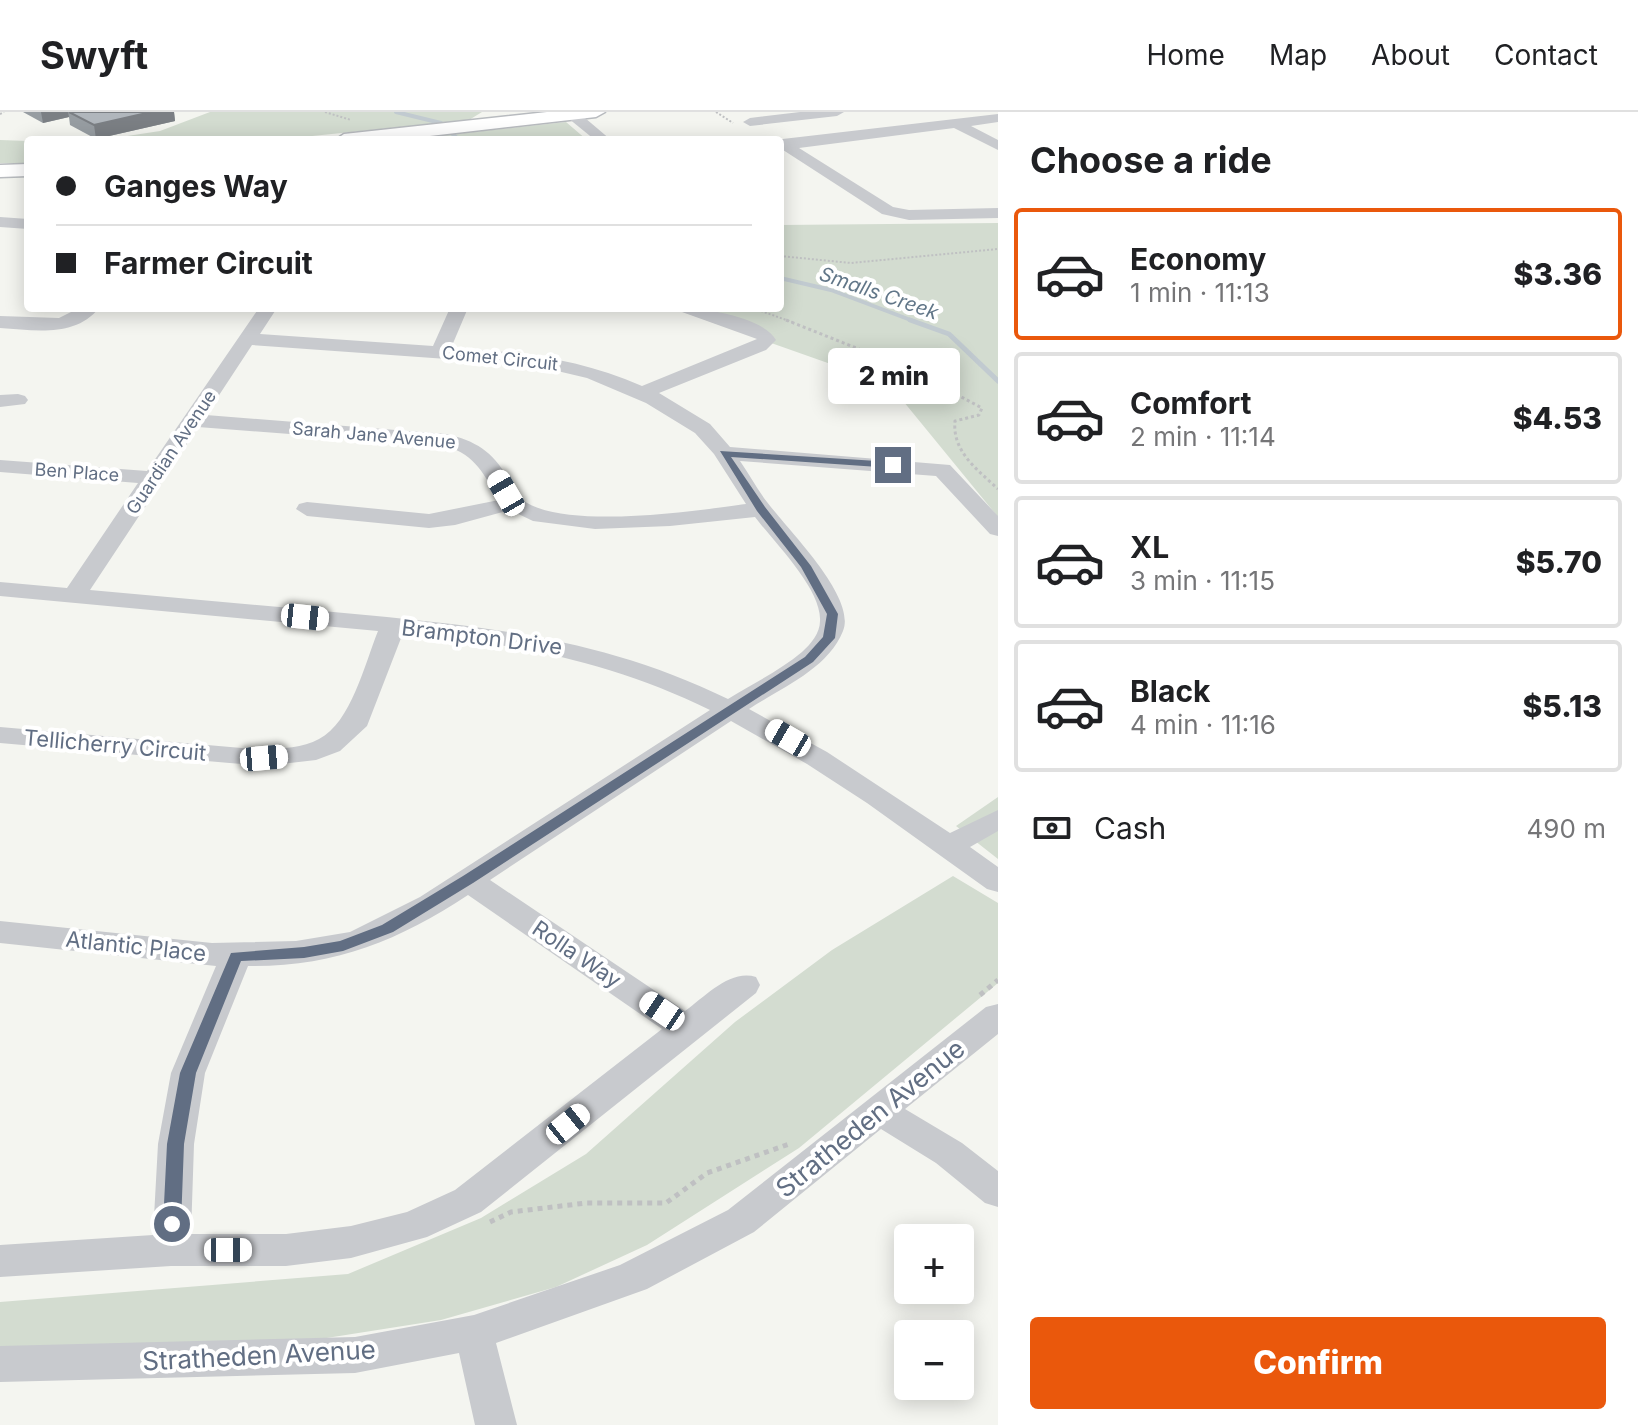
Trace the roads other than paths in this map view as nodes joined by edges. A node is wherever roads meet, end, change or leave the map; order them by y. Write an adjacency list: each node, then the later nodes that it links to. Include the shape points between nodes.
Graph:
1 (596, 112): 4 (main road)
2 (734, 112): 6 (street)
3 (837, 112): 6 (street)
4 (573, 115): 8 (main road); 9 (street)
5 (998, 121): 7 (street)
6 (750, 122): 10 (street)
7 (961, 126): 11 (street); 12 (street)
8 (381, 136)
9 (599, 136)
10 (772, 136)
11 (784, 144): 15 (street, via 888,211)
12 (998, 146)
13 (24, 170): 14 (main road)
14 (0, 171)
15 (998, 213)
16 (1, 223): 17 (street)
17 (24, 224)
18 (85, 312): 22 (street, via 73,322 54,325)
19 (265, 312): 23 (street, Guardian Avenue)
20 (457, 312): 24 (street)
21 (700, 312): 25 (street, via 763,333 767,340)
22 (0, 322)
23 (247, 339): 24 (street, Comet Circuit); 26 (street, Guardian Avenue)
24 (440, 352): 25 (street, Comet Circuit, via 571,365)
25 (642, 393): 27 (street, Comet Circuit, via 694,422)
26 (193, 420): 29 (street, Guardian Avenue); 30 (street, Sarah Jane Avenue, via 470,445 486,458)
27 (724, 453): 32 (street, Comet Circuit); 33 (street, via 942,470)
28 (0, 466): 29 (street, Ben Place)
29 (154, 478): 35 (street, Guardian Avenue)
30 (512, 503): 31 (street, via 429,521); 32 (street, via 531,513 637,524)
31 (307, 509)
32 (761, 509): 37 (street, Comet Circuit, via 806,566 832,614 829,638 809,659)
33 (998, 529)
34 (0, 589): 35 (street, Brampton Drive)
35 (74, 595): 36 (street, Brampton Drive)
36 (393, 626): 37 (street, Brampton Drive, via 529,638 572,648); 38 (street, Tellicherry Circuit, via 353,726 330,745 306,754 264,758)
37 (731, 708): 40 (street, Brampton Drive, via 788,738); 41 (street, Atlantic Place)
38 (0, 735)
39 (998, 819): 40 (street)
40 (948, 847): 42 (street, Brampton Drive)
41 (468, 880): 44 (street, Atlantic Place, via 387,928 343,945); 47 (street, Rolla Way)
42 (998, 882)
43 (0, 932): 44 (street, Atlantic Place)
44 (236, 957): 50 (street, via 188,1073 176,1144)
45 (744, 985): 47 (street)
46 (998, 1016): 48 (street, Stratheden Avenue)
47 (686, 1028): 50 (street, via 468,1201 414,1226 351,1242 286,1250)
48 (881, 1112): 49 (street, via 949,1153); 52 (street, Stratheden Avenue, via 741,1221 633,1277)
49 (998, 1192)
50 (171, 1250): 51 (street)
51 (0, 1261)
52 (474, 1333): 53 (street, Stratheden Avenue, via 355,1355); 54 (street)
53 (0, 1364)
54 (496, 1425)

